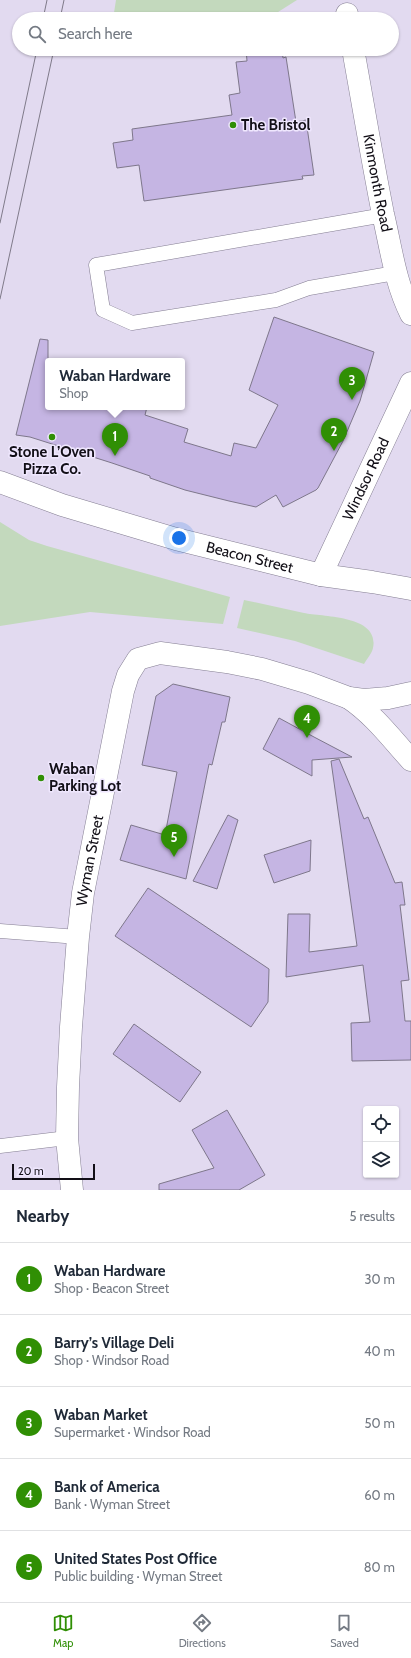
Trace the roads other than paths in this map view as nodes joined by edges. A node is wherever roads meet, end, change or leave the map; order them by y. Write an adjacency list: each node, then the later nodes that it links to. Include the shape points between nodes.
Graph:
1 (354, 56): 2 (street, Kinmonth Road)
2 (384, 215): 3 (street, Kinmonth Road); 3 (lane, via 96,265 103,310 132,322 276,300 309,288)
3 (396, 273): 4 (street, Kinmonth Road)
4 (411, 314)
5 (411, 383): 7 (street, Windsor Road)
6 (0, 482): 7 (street, Beacon Street, via 62,505 134,527)
7 (321, 575): 8 (street, Beacon Street)
8 (411, 589)
9 (411, 693): 10 (street, Wyman Street, via 376,700)
10 (349, 698): 11 (street, Wyman Street, via 381,724); 13 (street, Wyman Street, via 276,673 227,662 160,653 138,658 128,675 123,691 83,893)
11 (411, 760)
12 (0, 931): 13 (lane)
13 (78, 936): 14 (street, Wyman Street, via 70,1035)
14 (67, 1138): 15 (lane); 16 (street, Wyman Street)
15 (0, 1146)
16 (72, 1190)

